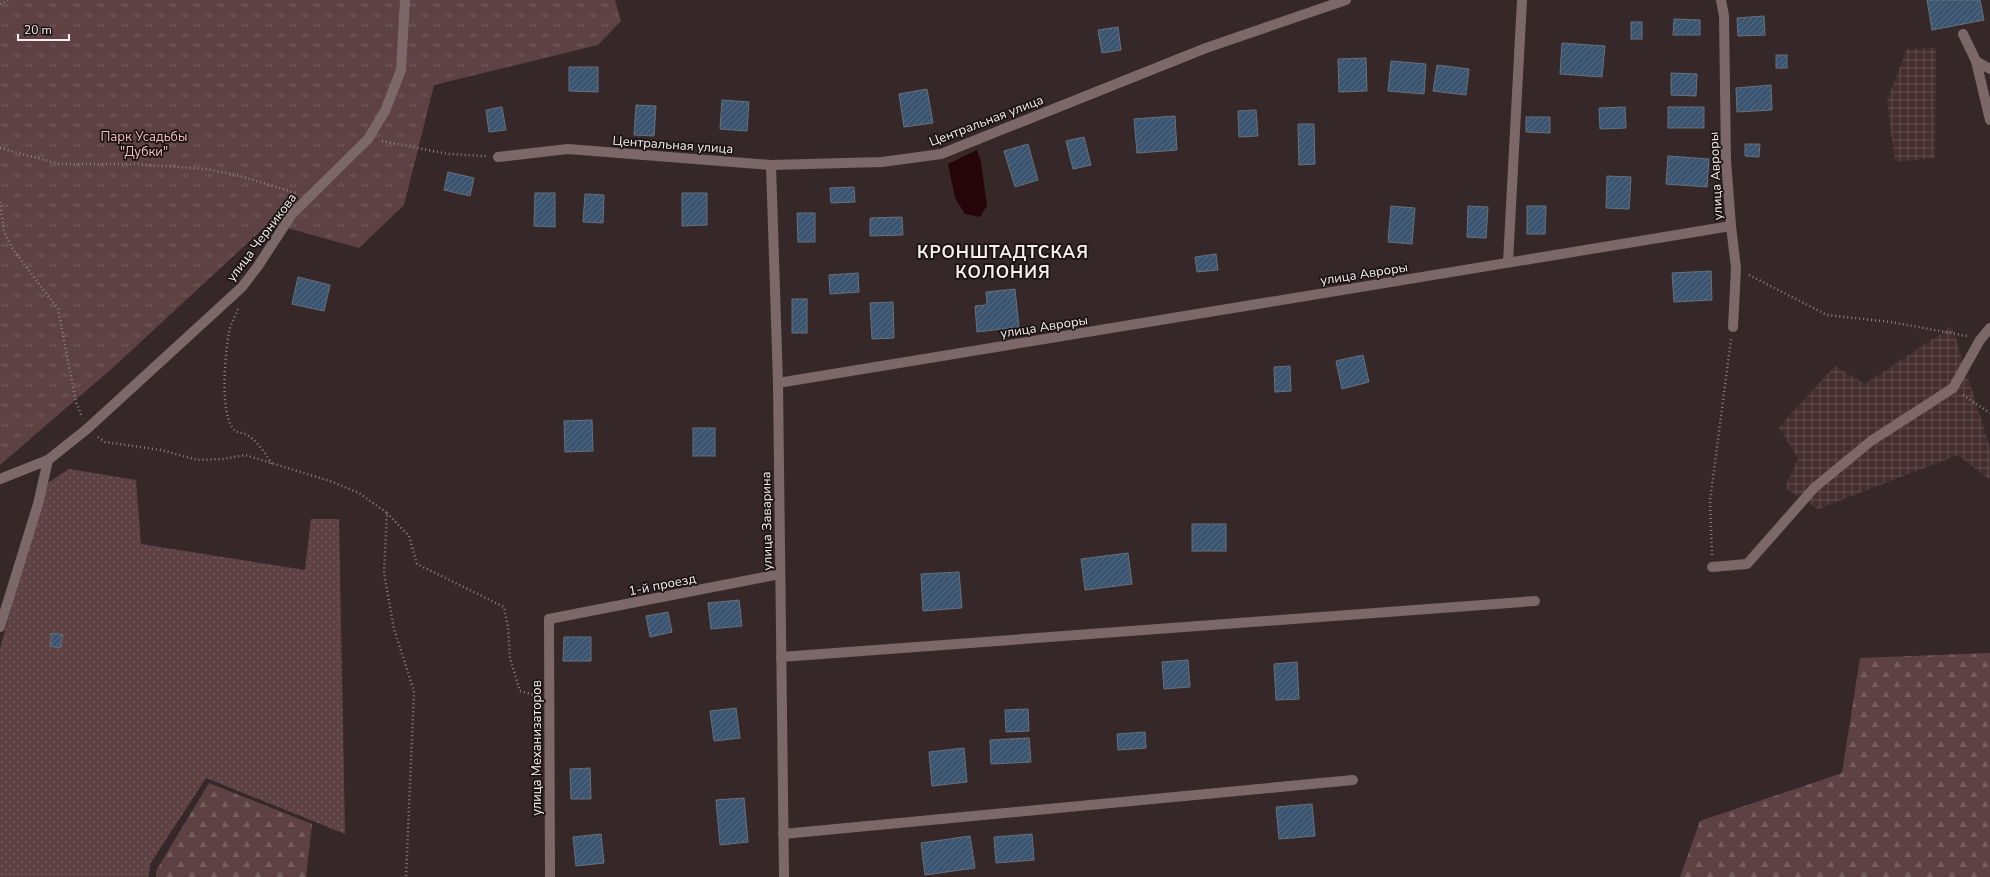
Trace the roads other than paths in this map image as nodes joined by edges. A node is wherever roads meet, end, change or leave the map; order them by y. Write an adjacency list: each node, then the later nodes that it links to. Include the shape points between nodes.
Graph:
1 (405, 0): 17 (street, улица Черникова, via 401,70 385,111 368,139 292,214 242,287 87,429)
2 (1346, 0): 5 (street, Центральная улица)
3 (1522, 0): 13 (street)
4 (1721, 0): 12 (street, улица Авроры, via 1724,16 1726,160)
5 (1327, 4): 11 (street, Центральная улица, via 1206,48 941,154 882,162)
6 (1963, 34): 7 (street)
7 (1976, 61): 8 (street); 9 (street)
8 (1990, 68)
9 (1990, 120)
10 (498, 157): 11 (street, Центральная улица, via 568,149)
11 (771, 165): 16 (street, улица Заварина)
12 (1731, 226): 13 (street, улица Авроры); 14 (street, via 1736,268)
13 (1508, 262): 16 (street, улица Авроры)
14 (1733, 327)
15 (1990, 328): 19 (street, via 1980,340 1953,388 1871,441 1814,488 1747,564)
16 (778, 383): 20 (street, улица Заварина)
17 (48, 460): 18 (street, улица Черникова); 23 (street, via 38,504)
18 (0, 479)
19 (1712, 567)
20 (780, 574): 22 (street, 1-й проезд); 24 (street, улица Заварина)
21 (1535, 601): 24 (street)
22 (549, 619): 27 (street, улица Механизаторов)
23 (0, 627)
24 (781, 657): 26 (street, улица Заварина)
25 (1353, 780): 26 (street)
26 (783, 834): 28 (street, улица Заварина)
27 (550, 877)
28 (784, 877)

